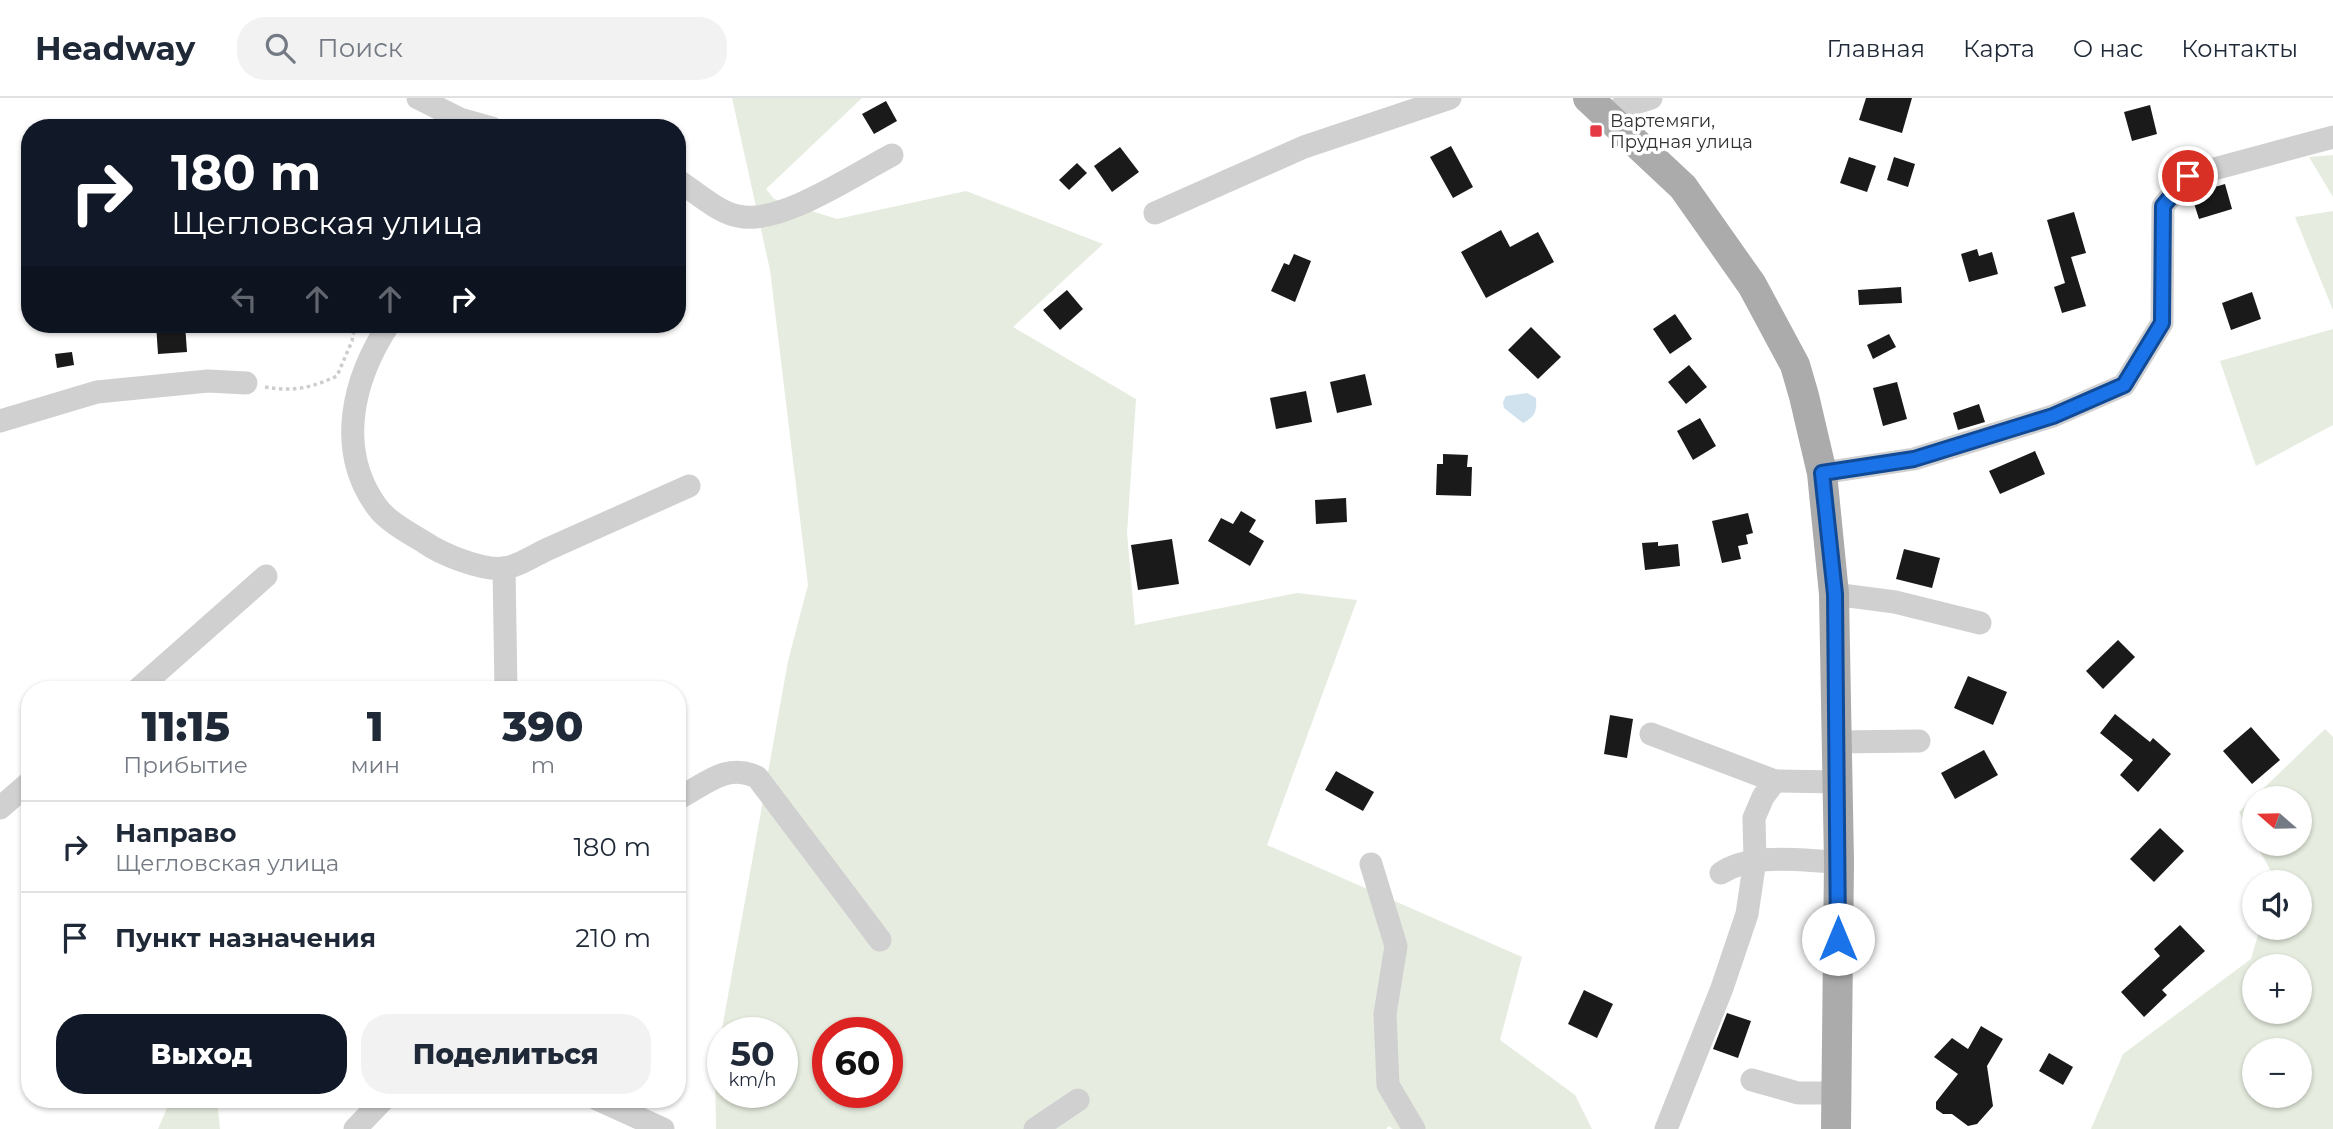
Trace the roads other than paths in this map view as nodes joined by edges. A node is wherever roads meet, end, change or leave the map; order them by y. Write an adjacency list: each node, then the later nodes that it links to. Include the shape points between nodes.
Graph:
1 (418, 98): 5 (street)
2 (1451, 98): 9 (street, via 1304,147)
3 (1651, 98): 4 (street)
4 (1598, 107): 13 (main road, via 1683,187 1752,285 1795,365)
5 (460, 119)
6 (2333, 137): 13 (street, via 2188,176 2163,206 2162,323 2124,385 2053,416 1914,459)
7 (892, 155): 8 (street, via 802,202 763,216 737,216)
8 (686, 185)
9 (1155, 213)
10 (384, 333): 15 (street, via 363,374 350,427 364,484 378,509 433,548 465,562)
11 (246, 383): 12 (street, via 208,381 97,392)
12 (0, 421)
13 (1822, 473): 17 (main road)
14 (689, 486): 15 (street)
15 (504, 568): 20 (street)
16 (266, 576): 19 (street)
17 (1835, 594): 18 (street); 23 (main road)
18 (1980, 624)
19 (147, 681)
20 (506, 681)
21 (1651, 734): 24 (street)
22 (1919, 741): 23 (street)
23 (1838, 742): 25 (main road)
24 (1775, 781): 25 (street); 29 (street, via 1754,818)
25 (1838, 782): 30 (main road)
26 (21, 790): 28 (street)
27 (686, 794): 33 (street, via 723,772 744,771 757,777)
28 (0, 808)
29 (1755, 860): 30 (street); 32 (street, via 1737,863); 43 (street, via 1747,914)
30 (1839, 862): 35 (main road)
31 (1371, 864): 42 (street, via 1396,946 1385,1014 1388,1085)
32 (1721, 873)
33 (880, 940)
34 (1752, 1080): 35 (street, via 1798,1093)
35 (1837, 1093): 44 (main road)
36 (1078, 1100): 41 (street)
37 (375, 1108): 39 (street)
38 (617, 1108): 40 (street)
39 (355, 1129)
40 (663, 1129)
41 (1035, 1129)
42 (1414, 1129)
43 (1666, 1129)
44 (1836, 1129)

